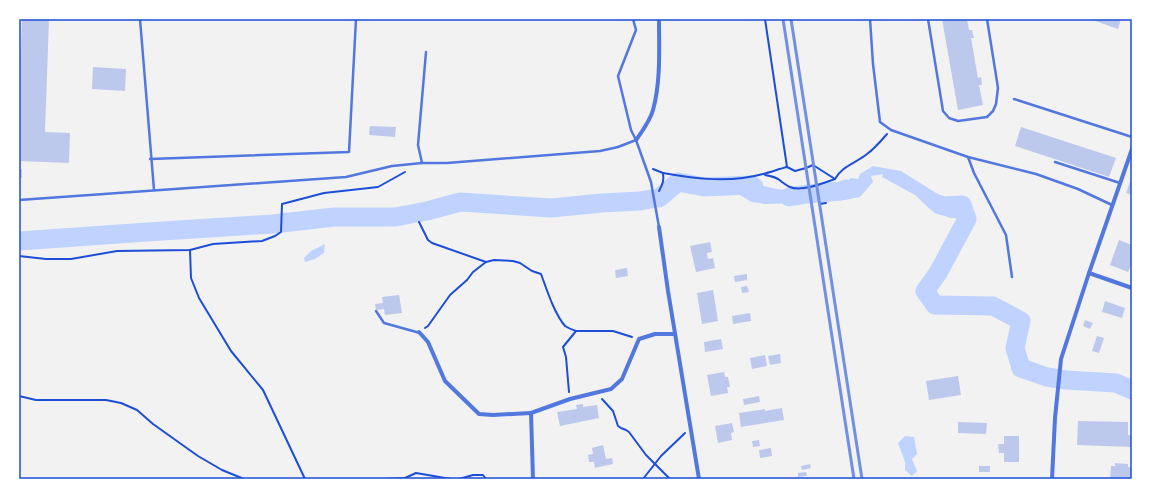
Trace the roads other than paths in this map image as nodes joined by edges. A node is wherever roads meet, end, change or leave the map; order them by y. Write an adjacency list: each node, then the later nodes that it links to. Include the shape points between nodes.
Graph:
1 (140, 19): 14 (lane)
2 (356, 19): 14 (lane, via 349,152)
3 (632, 19): 11 (lane, via 636,30 618,76 631,130)
4 (659, 19): 11 (street, via 659,54 653,110)
5 (870, 19): 13 (lane, via 880,122 892,130)
6 (928, 19): 7 (lane, via 943,111 949,118 958,121 987,117 993,112 996,104 998,88)
7 (987, 19)
8 (426, 52): 16 (lane, via 418,145)
9 (1014, 99): 10 (lane)
10 (1132, 137)
11 (636, 140): 16 (lane, via 600,151); 21 (lane, via 654,195)
12 (1132, 149): 17 (street)
13 (968, 157): 20 (lane, via 1036,174); 23 (lane, via 1006,235)
14 (150, 159): 18 (lane)
15 (1055, 162): 17 (lane)
16 (422, 163): 18 (lane, via 392,166 346,177)
17 (1120, 183): 20 (street)
18 (154, 190): 19 (lane)
19 (19, 200)
20 (1112, 205): 22 (street)
21 (659, 227): 26 (street)
22 (1089, 273): 24 (street); 32 (street, via 1061,359 1054,418)
23 (1012, 277)
24 (1132, 288)
25 (376, 311): 27 (lane, via 384,323 419,332 428,342)
26 (675, 334): 28 (street, via 655,334 639,339 622,379 611,389 570,399); 31 (street)
27 (445, 381): 29 (street)
28 (531, 413): 29 (lane); 30 (street)
29 (479, 414)
30 (534, 479)
31 (699, 479)
32 (1052, 479)

